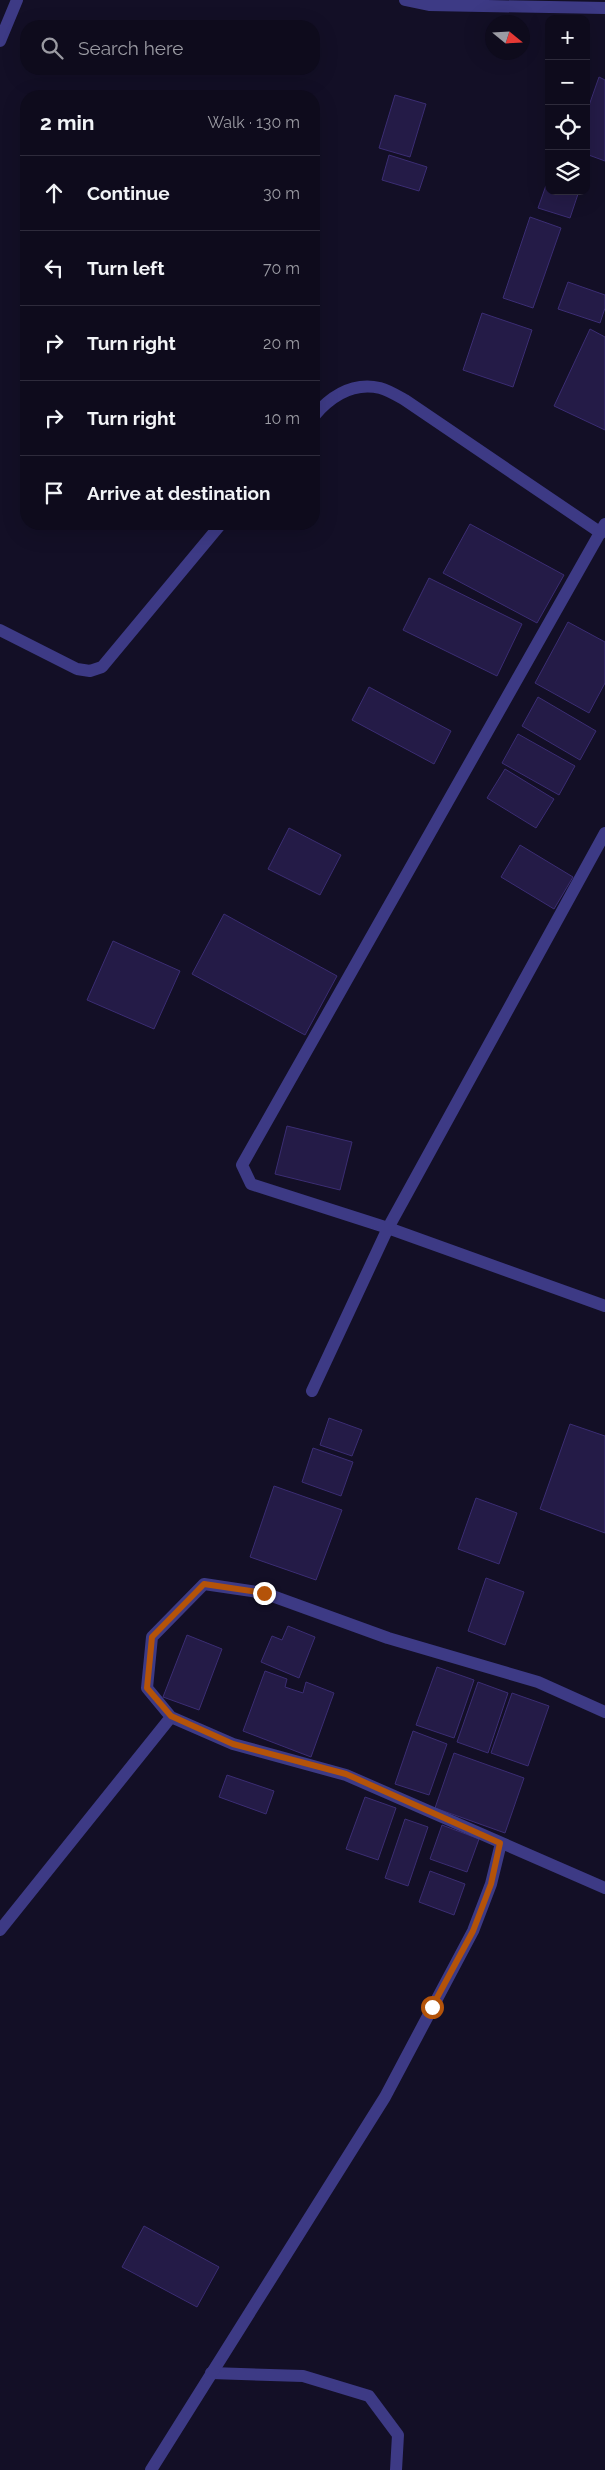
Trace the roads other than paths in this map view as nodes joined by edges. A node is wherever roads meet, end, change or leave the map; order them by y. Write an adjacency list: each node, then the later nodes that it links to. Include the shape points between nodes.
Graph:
1 (16, 0): 4 (street)
2 (405, 0): 3 (street, via 429,5)
3 (605, 8)
4 (0, 41)
5 (320, 409): 6 (street, via 328,400 353,388 380,388 405,400)
6 (603, 528): 10 (street, via 242,1166 251,1184)
7 (216, 530): 8 (street, via 102,667 90,671 76,669)
8 (0, 630)
9 (605, 833): 10 (street)
10 (388, 1228): 11 (street); 12 (street)
11 (605, 1306)
12 (312, 1391)
13 (605, 1712): 14 (street, via 538,1682 388,1638 264,1593 204,1584 152,1637 147,1688)
14 (171, 1716): 15 (street, via 233,1744 346,1774); 17 (street)
15 (500, 1843): 16 (street); 18 (street, via 491,1884 473,1931 385,2097)
16 (605, 1888)
17 (0, 1930)
18 (212, 2373): 19 (street); 20 (street, via 303,2376 369,2396 398,2435)
19 (151, 2470)
20 (396, 2470)

